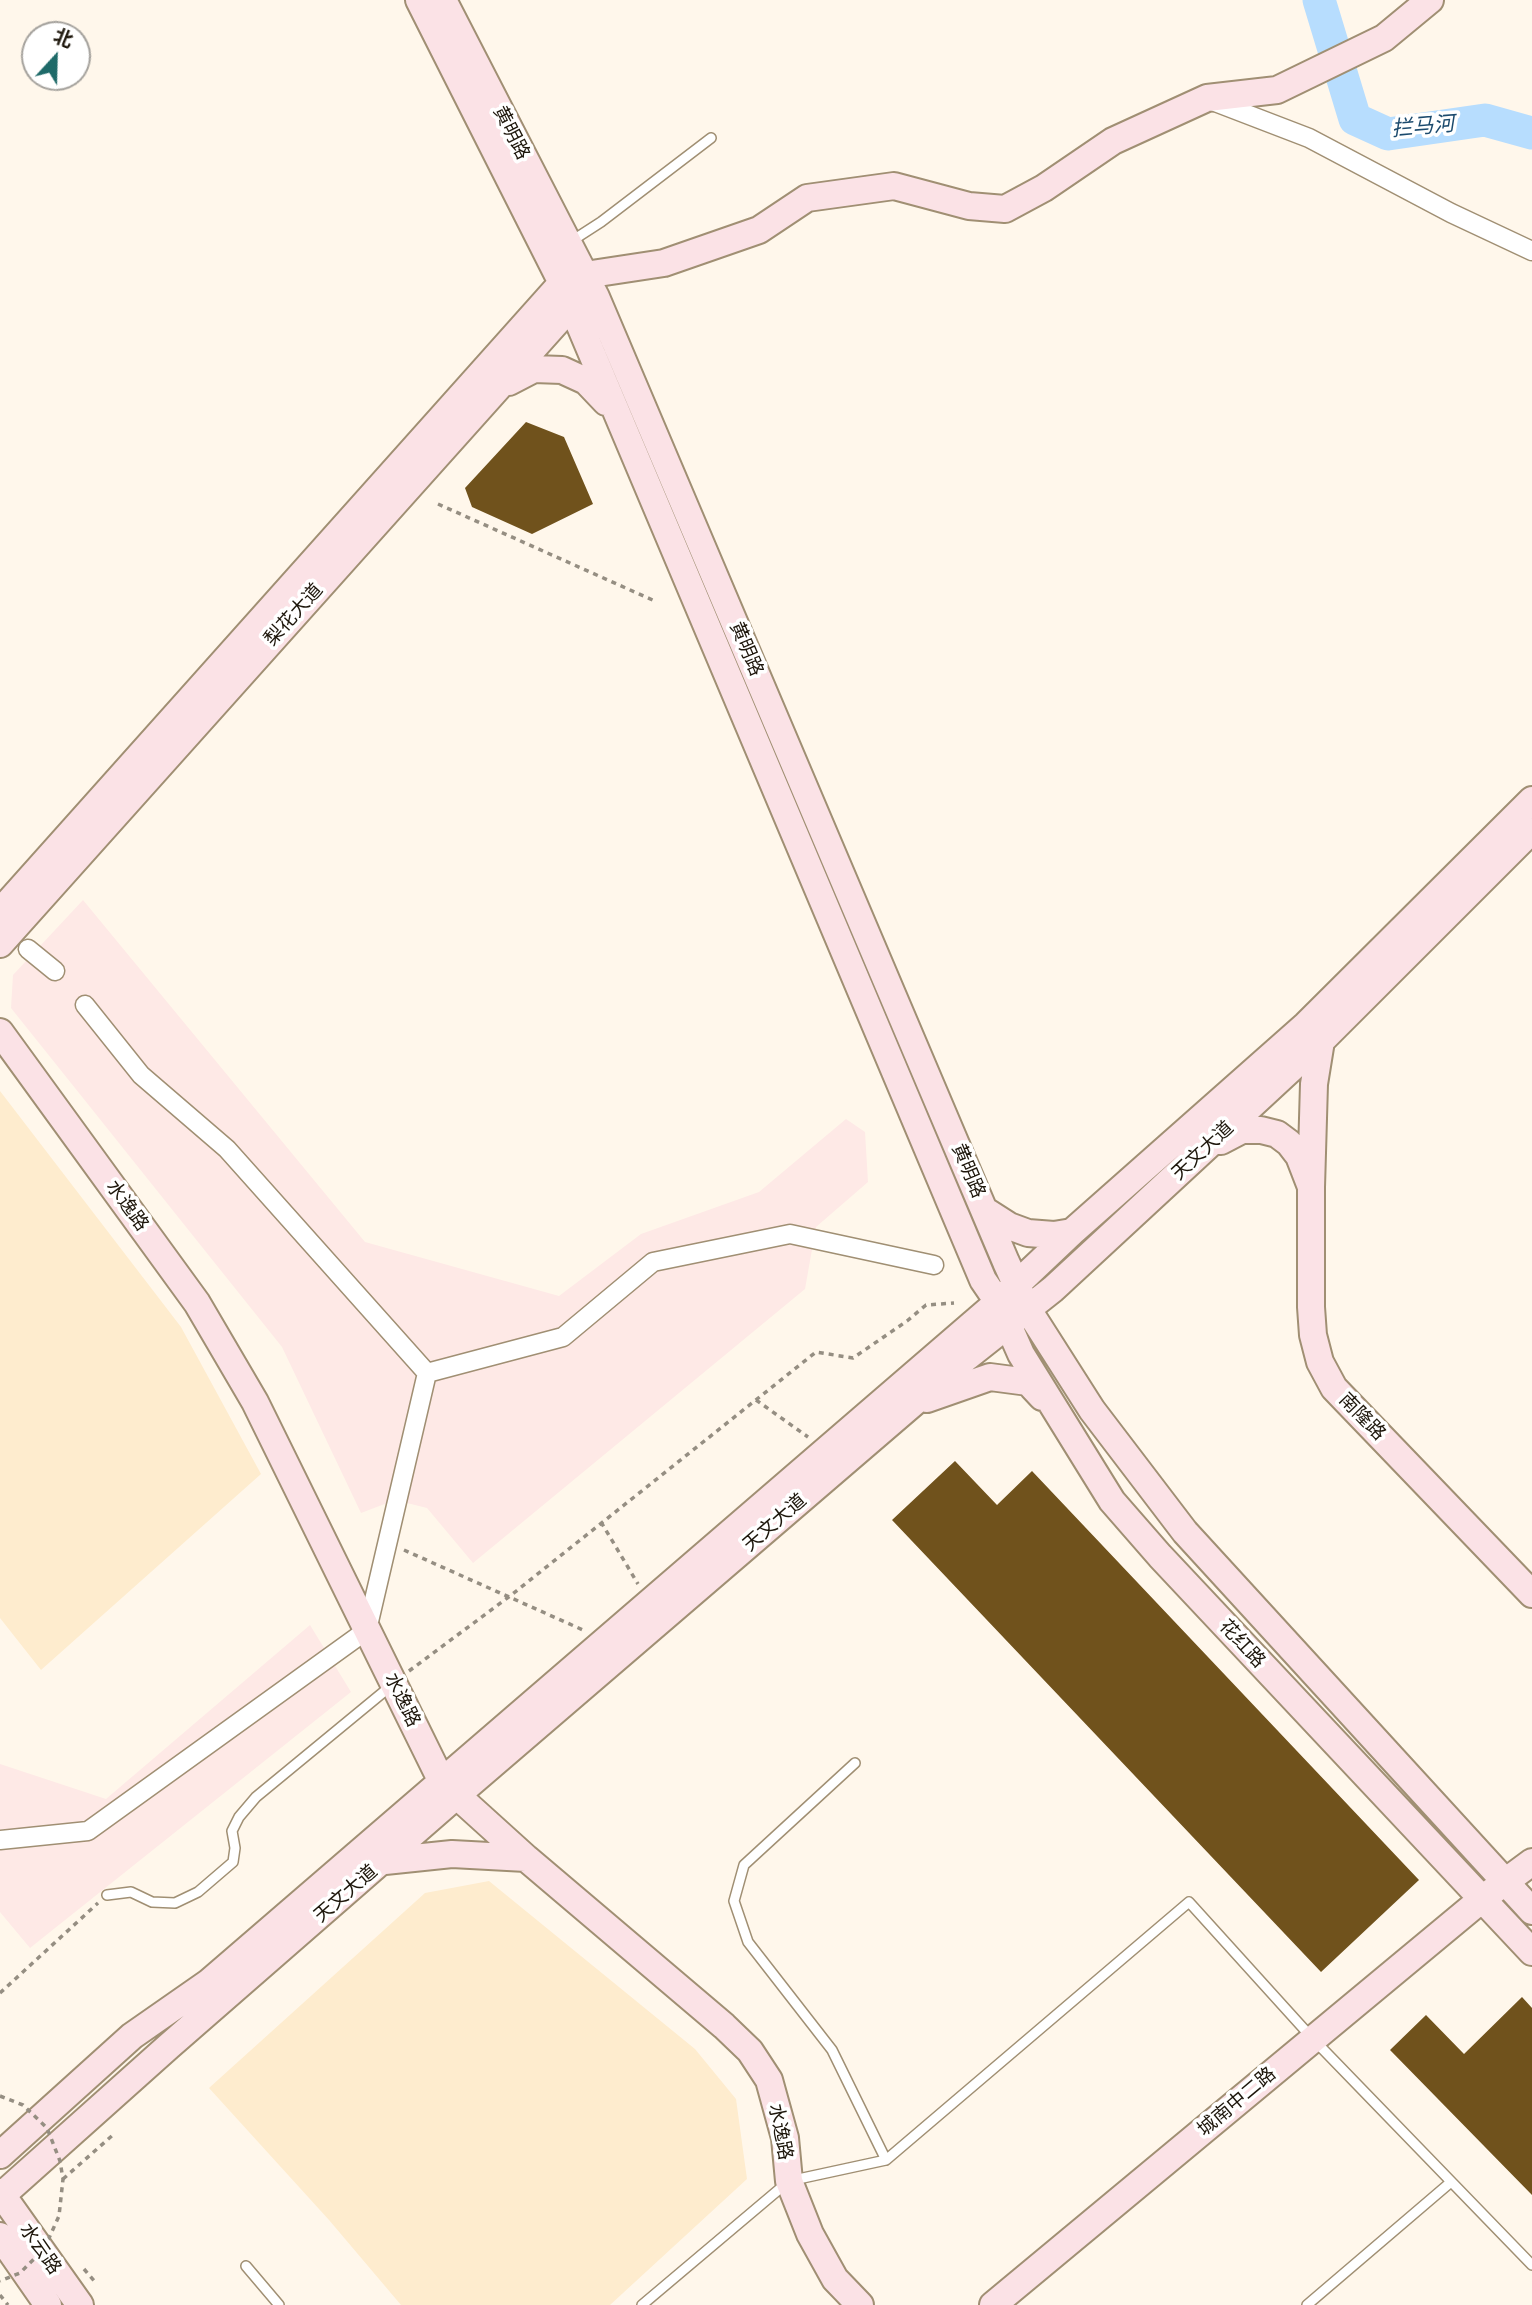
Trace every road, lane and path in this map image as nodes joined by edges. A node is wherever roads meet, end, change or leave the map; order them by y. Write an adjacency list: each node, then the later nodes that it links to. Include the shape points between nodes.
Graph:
1 (419, 0): 8 (main road, 黄明路)
2 (443, 0): 6 (main road, 黄明路)
3 (1430, 0): 4 (main road, via 1384,38 1277,90)
4 (1207, 99): 7 (street, via 1308,138); 8 (main road, via 1113,141 1005,209 969,206 894,186 807,198 759,230)
5 (711, 138): 6 (lane)
6 (568, 243): 8 (main road, 黄明路)
7 (1532, 251)
8 (578, 290): 9 (main road, 梨花大道); 10 (main road, 黄明路); 15 (main road, 梨花大道); 24 (main road, 黄明路)
9 (498, 388): 10 (main road, via 534,369 562,370 586,380); 16 (main road, 梨花大道)
10 (618, 416): 28 (main road, 黄明路, via 983,1280)
11 (438, 504): 12 (path)
12 (657, 602)
13 (1532, 800): 25 (main road, 天文大道, via 1307,1025)
14 (1532, 830): 21 (main road, 天文大道)
15 (0, 912)
16 (0, 944)
17 (28, 949): 18 (street)
18 (55, 971)
19 (85, 1005): 29 (street, via 141,1075 227,1149)
20 (0, 1032): 41 (main road, 水逸路, via 197,1303 255,1402)
21 (1321, 1041): 22 (main road, 天文大道); 23 (main road, 南隆路, via 1314,1084)
22 (1206, 1148): 23 (main road, via 1242,1130 1277,1133 1299,1156); 28 (main road, 天文大道, via 1053,1289)
23 (1311, 1187): 39 (main road, 南隆路, via 1313,1335 1334,1388)
24 (984, 1210): 25 (main road, via 1028,1233); 28 (main road, 黄明路)
25 (1072, 1232): 28 (main road, 天文大道)
26 (934, 1265): 29 (street, via 790,1234 653,1262 563,1338)
27 (954, 1303): 30 (path, via 926,1305 853,1358 816,1352)
28 (1012, 1304): 31 (main road, 天文大道); 32 (main road, 花红路, via 1021,1354); 35 (main road, 花红路); 45 (main road, 天文大道)
29 (427, 1373): 36 (street)
30 (756, 1400): 33 (path); 34 (path)
31 (915, 1403): 32 (main road, via 990,1377 1028,1382); 45 (main road, 天文大道)
32 (1055, 1410): 37 (main road, 花红路, via 1112,1501)
33 (809, 1437)
34 (601, 1522): 38 (path); 40 (path)
35 (1185, 1532): 37 (main road, via 1154,1510 1140,1513 1141,1527); 50 (main road, 花红路)
36 (386, 1543): 40 (path); 41 (street)
37 (1160, 1556): 52 (main road, 花红路)
38 (639, 1587)
39 (1532, 1594)
40 (510, 1595): 42 (path); 43 (path)
41 (368, 1630): 43 (main road, 水逸路); 46 (street, via 88,1831)
42 (589, 1632)
43 (394, 1683): 45 (main road, 水逸路); 51 (lane, via 256,1797 232,1831 233,1862 198,1892 175,1903 152,1902 131,1892)
44 (855, 1763): 60 (lane, via 744,1865 734,1901 748,1942 832,2050)
45 (450, 1789): 47 (main road, 水逸路); 48 (main road, 天文大道); 59 (main road, 天文大道, via 208,1983 132,2036)
46 (0, 1840)
47 (526, 1858): 48 (main road, via 452,1853); 62 (main road, 水逸路, via 750,2051 769,2080 785,2138)
48 (384, 1861): 64 (main road, 天文大道)
49 (1532, 1862): 50 (main road, 城南中二路)
50 (1505, 1883): 52 (main road, 城南中二路); 53 (main road, 花红路)
51 (107, 1895): 55 (path)
52 (1482, 1899): 54 (main road, 花红路); 56 (main road, 城南中二路)
53 (1532, 1911)
54 (1532, 1952)
55 (0, 1993)
56 (1313, 2039): 60 (lane, via 1189,1902); 63 (lane); 76 (main road, 城南中二路)
57 (0, 2096): 61 (path, bridge, via 23,2105 47,2128)
58 (114, 2134): 61 (path)
59 (0, 2155)
60 (886, 2160): 62 (lane)
61 (63, 2179): 68 (path, bridge, via 59,2216 44,2249 20,2273)
62 (789, 2181): 74 (lane); 75 (main road, 水逸路, via 810,2234 835,2279)
63 (1451, 2182): 66 (lane); 77 (lane)
64 (1, 2195): 72 (main road, 水云路)
65 (0, 2236): 71 (main road, 水云路)
66 (1532, 2264)
67 (246, 2266): 73 (lane)
68 (0, 2281)
69 (0, 2295): 70 (path)
70 (8, 2305)
71 (48, 2305)
72 (80, 2305)
73 (279, 2305)
74 (642, 2305)
75 (860, 2305)
76 (993, 2305)
77 (1307, 2305)

